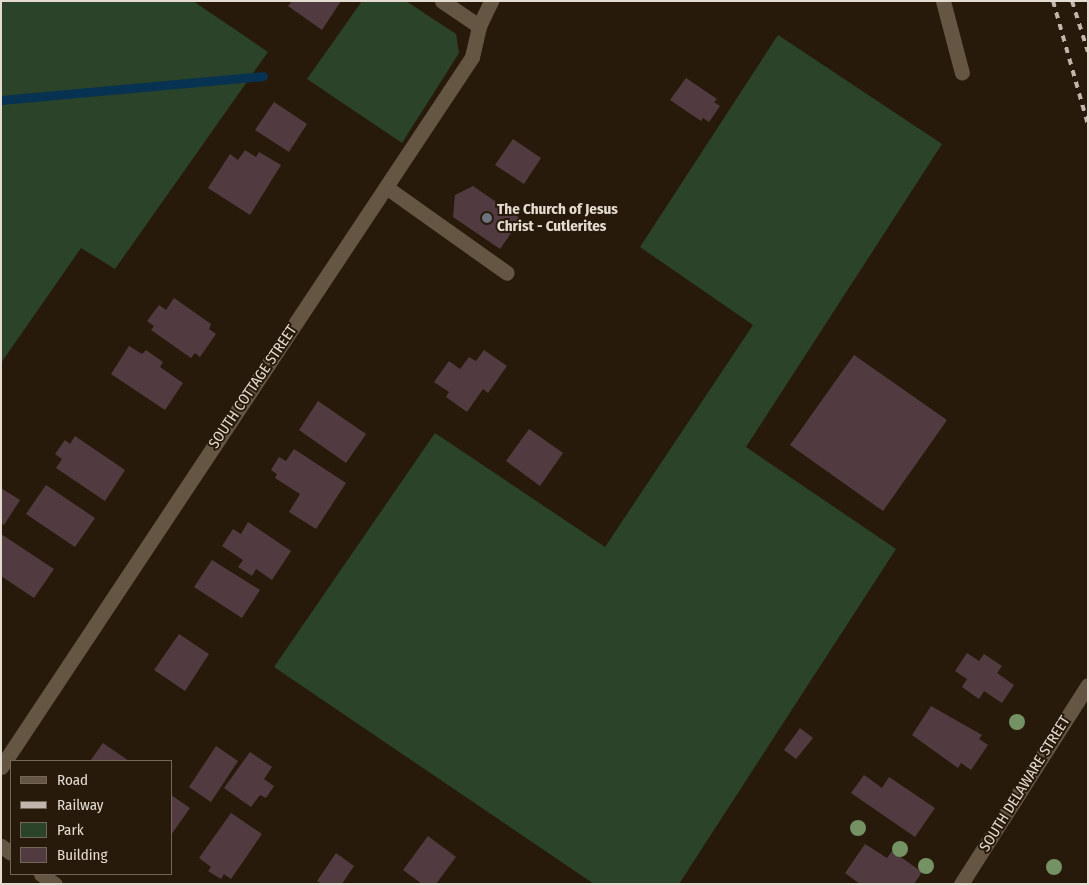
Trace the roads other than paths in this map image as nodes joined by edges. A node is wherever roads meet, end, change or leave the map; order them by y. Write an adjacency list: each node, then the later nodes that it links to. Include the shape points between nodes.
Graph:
1 (442, 1): 4 (street)
2 (491, 1): 4 (street, SOUTH COTTAGE STREET)
3 (943, 1): 5 (street)
4 (479, 26): 6 (street, SOUTH COTTAGE STREET, via 472,57)
5 (962, 73)
6 (386, 187): 7 (street); 9 (street, SOUTH COTTAGE STREET)
7 (507, 273)
8 (1088, 685): 12 (street, SOUTH DELAWARE STREET)
9 (1, 767)
10 (42, 875): 11 (street)
11 (55, 884)
12 (962, 884)

